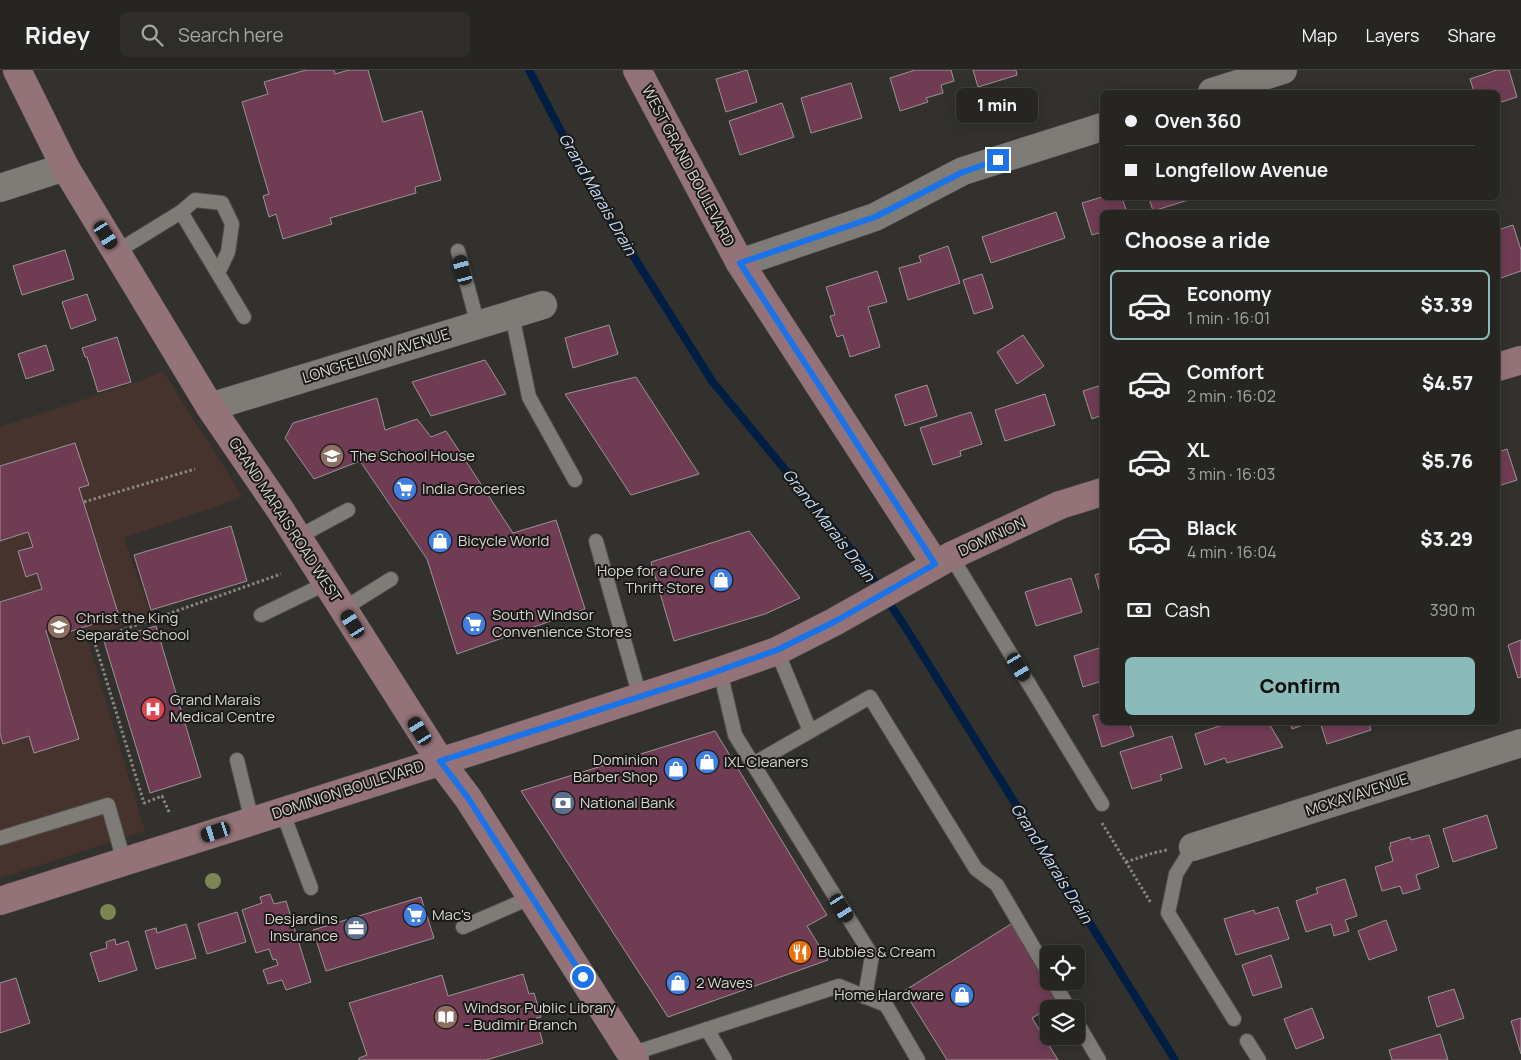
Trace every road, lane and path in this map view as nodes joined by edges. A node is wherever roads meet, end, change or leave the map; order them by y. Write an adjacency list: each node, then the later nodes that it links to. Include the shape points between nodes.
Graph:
1 (17, 70): 6 (street, GRAND MARAIS ROAD WEST)
2 (637, 70): 11 (street, WEST GRAND BOULEVARD)
3 (1283, 70): 4 (street)
4 (1218, 90)
5 (1100, 128): 11 (street, via 963,172 875,217)
6 (65, 168): 7 (street); 10 (street, GRAND MARAIS ROAD WEST)
7 (0, 188)
8 (181, 212): 10 (lane); 12 (lane); 12 (lane, via 195,200 222,203 232,224 228,252)
9 (458, 251): 16 (lane)
10 (116, 252): 19 (street, GRAND MARAIS ROAD WEST)
11 (740, 263): 27 (street, WEST GRAND BOULEVARD)
12 (218, 273): 15 (lane)
13 (543, 305): 14 (street, LONGFELLOW AVENUE)
14 (512, 314): 16 (street, LONGFELLOW AVENUE); 21 (lane, via 529,397)
15 (244, 317)
16 (478, 325): 19 (street, LONGFELLOW AVENUE)
17 (1521, 360): 18 (street)
18 (1500, 366)
19 (210, 407): 25 (street, GRAND MARAIS ROAD WEST)
20 (196, 469): 23 (path)
21 (575, 480)
22 (1100, 493): 27 (street, DOMINION, via 1060,505)
23 (84, 502)
24 (348, 510): 25 (lane)
25 (298, 537): 30 (street, GRAND MARAIS ROAD WEST)
26 (596, 541): 36 (lane)
27 (943, 560): 33 (street, DOMINION); 42 (lane)
28 (281, 574): 44 (path, via 94,640 144,802 162,796)
29 (391, 579): 31 (lane)
30 (327, 583): 31 (street, GRAND MARAIS ROAD WEST); 32 (lane)
31 (343, 609): 40 (street, GRAND MARAIS ROAD WEST)
32 (261, 615)
33 (834, 622): 34 (street, DOMINION BOULEVARD)
34 (777, 650): 35 (street, DOMINION BOULEVARD); 37 (lane)
35 (720, 671): 36 (street, DOMINION BOULEVARD); 41 (lane, via 735,735)
36 (640, 697): 40 (street, DOMINION BOULEVARD)
37 (810, 731): 41 (lane); 55 (lane, via 870,698 976,869 997,885)
38 (1521, 743): 47 (street, MCKAY AVENUE)
39 (237, 760): 45 (lane)
40 (440, 761): 43 (street, DOMINION BOULEVARD); 52 (street, GRAND MARAIS ROAD WEST)
41 (753, 764): 56 (lane, via 872,956)
42 (1102, 804)
43 (282, 811): 45 (street, DOMINION BOULEVARD); 51 (lane)
44 (169, 812)
45 (252, 821): 49 (street, DOMINION BOULEVARD)
46 (0, 838): 49 (lane, via 108,805)
47 (1193, 846): 57 (lane, via 1176,874 1168,913)
48 (1153, 853): 50 (path)
49 (124, 862): 53 (street, DOMINION BOULEVARD)
50 (1126, 862)
51 (311, 888)
52 (532, 896): 54 (lane); 61 (street, GRAND MARAIS ROAD WEST)
53 (0, 901)
54 (463, 927)
55 (1040, 959)
56 (865, 996): 58 (lane, via 839,986); 63 (lane, via 886,1005)
57 (1234, 1019)
58 (707, 1029): 61 (lane); 62 (lane)
59 (1085, 1036): 64 (lane)
60 (1247, 1041): 65 (lane)
61 (633, 1057)
62 (724, 1060)
63 (918, 1060)
64 (1099, 1060)
65 (1259, 1060)

